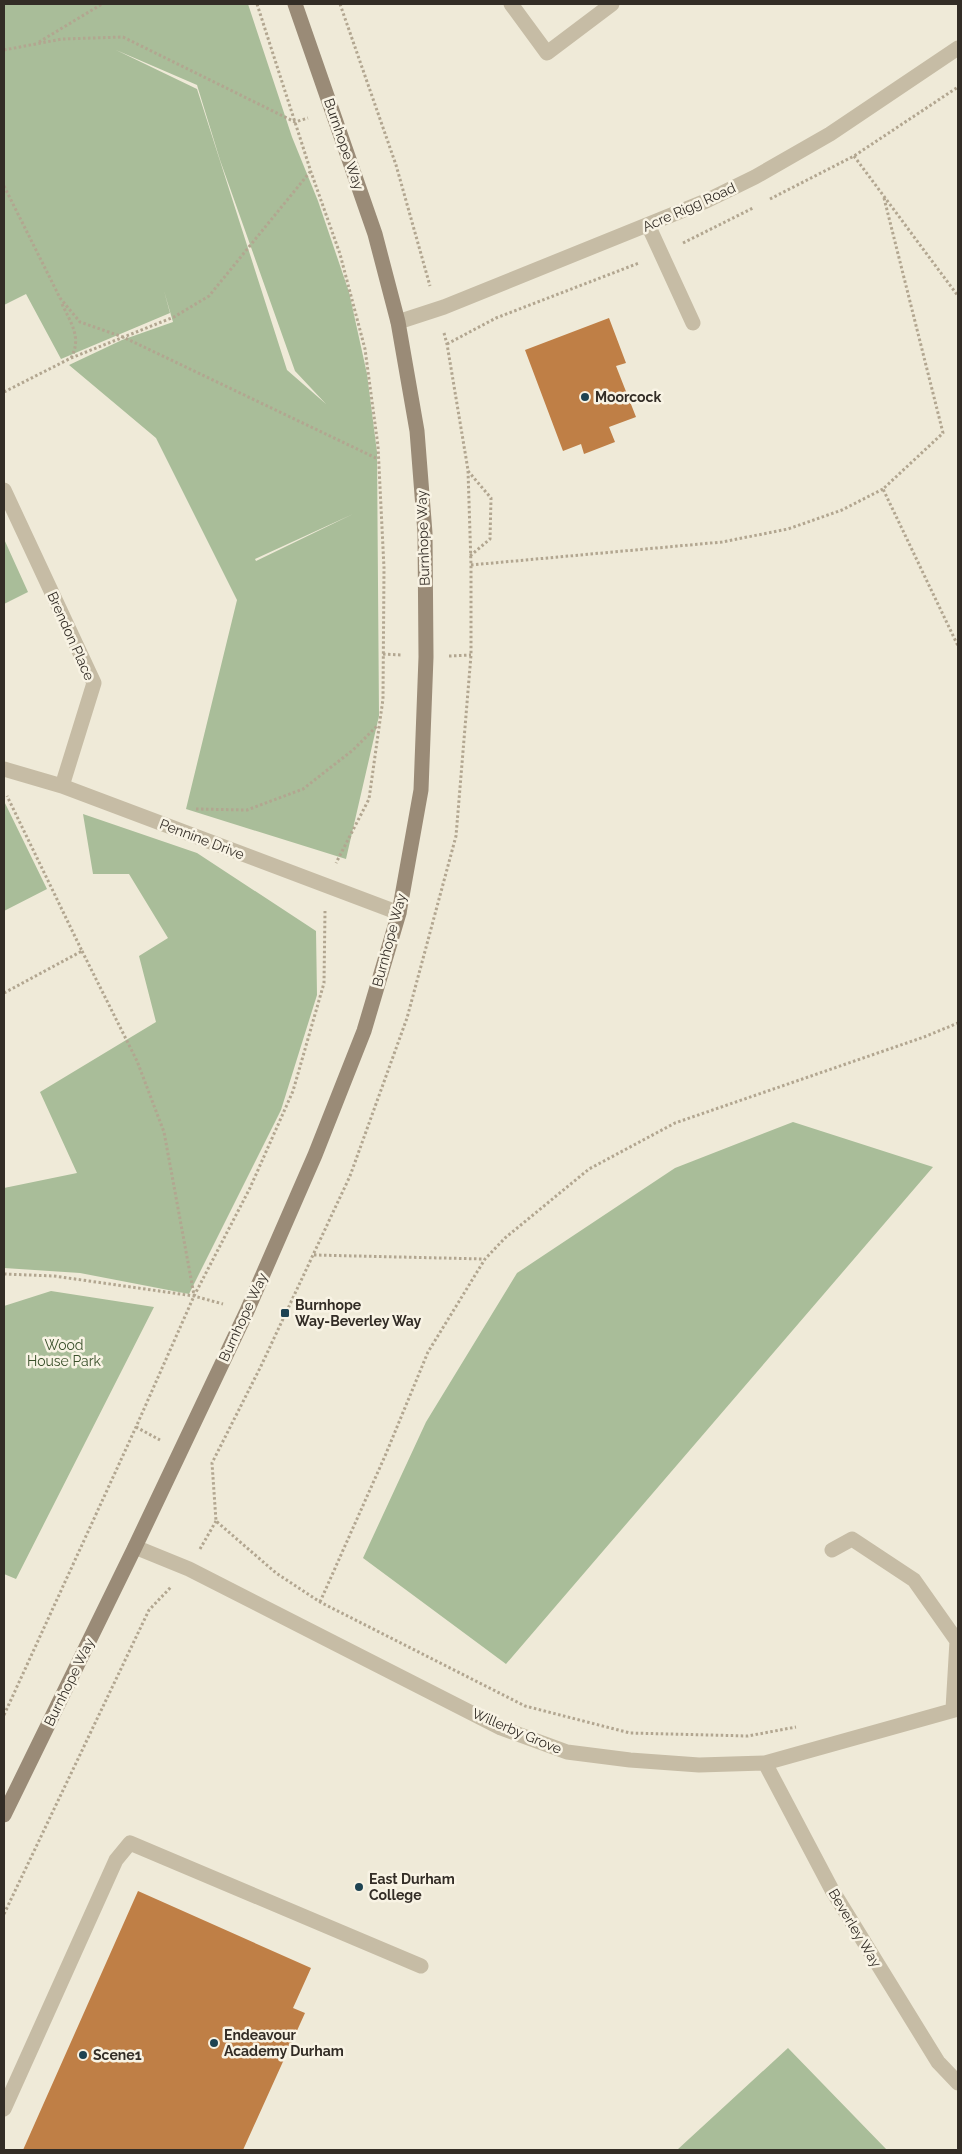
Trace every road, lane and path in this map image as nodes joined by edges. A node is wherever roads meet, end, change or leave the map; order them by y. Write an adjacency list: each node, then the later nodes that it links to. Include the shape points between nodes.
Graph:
1 (102, 4): 7 (path)
2 (257, 4): 11 (path)
3 (295, 4): 10 (main road, Burnhope Way)
4 (340, 4): 19 (path, via 396,165)
5 (511, 4): 6 (street, via 547,53)
6 (612, 4)
7 (36, 44): 9 (path); 11 (path, via 62,39 123,36)
8 (958, 49): 16 (street, Acre Rigg Road, via 830,134 756,177)
9 (4, 50)
10 (332, 109): 11 (path); 20 (main road, Burnhope Way, via 375,234)
11 (295, 122): 13 (path)
12 (854, 156): 15 (path)
13 (311, 172): 22 (path, via 209,296 174,316); 25 (path, via 340,254 365,350)
14 (4, 186): 18 (path)
15 (884, 198): 17 (path); 27 (path, via 943,433)
16 (648, 225): 19 (street, Acre Rigg Road); 21 (street)
17 (958, 296)
18 (60, 298): 22 (path, via 80,322); 23 (path, via 74,329 76,348)
19 (436, 309): 20 (street, Acre Rigg Road); 26 (path, via 448,344)
20 (398, 322): 38 (main road, Burnhope Way, via 417,431 425,533 426,647 421,790)
21 (693, 323)
22 (123, 337): 23 (path); 25 (path)
23 (71, 358): 24 (path)
24 (4, 392)
25 (378, 459): 32 (path, via 384,568 383,699)
26 (468, 470): 29 (path); 29 (path, via 490,498 490,539)
27 (882, 488): 30 (path, via 842,510 788,530 722,542); 31 (path)
28 (4, 490): 34 (street, Brendon Place, via 94,683)
29 (470, 556): 30 (path)
30 (471, 565): 42 (path, via 471,654 454,845 408,1018 350,1176)
31 (958, 646)
32 (378, 725): 36 (path, via 353,750 302,788 247,810); 37 (path, via 368,799)
33 (4, 769): 34 (street, Pennine Drive)
34 (62, 786): 37 (street, Pennine Drive)
35 (4, 789): 39 (path)
36 (187, 809)
37 (325, 886): 38 (street, Pennine Drive); 45 (path, via 324,983 293,1091 250,1188)
38 (399, 912): 46 (main road, Burnhope Way, via 364,1031 315,1155)
39 (82, 951): 40 (path); 45 (path, via 137,1061 164,1132)
40 (4, 993)
41 (958, 1023): 43 (path, via 675,1123 589,1169 505,1238)
42 (314, 1255): 43 (path); 47 (path, via 212,1463)
43 (485, 1259): 51 (path, via 428,1352)
44 (4, 1274): 45 (path, via 54,1276)
45 (194, 1296): 46 (path); 53 (path)
46 (247, 1311): 48 (main road, Burnhope Way)
47 (216, 1521): 50 (path); 51 (path, via 276,1573)
48 (136, 1547): 50 (street, Willerby Grove); 56 (main road, Burnhope Way)
49 (832, 1550): 52 (street, via 852,1539 914,1580 958,1641)
50 (189, 1569): 55 (street, Willerby Grove, via 501,1728 567,1752 698,1765); 57 (path, via 149,1610)
51 (320, 1602): 54 (path, via 526,1706 630,1732 748,1736)
52 (956, 1709): 55 (street, Willerby Grove)
53 (4, 1715)
54 (803, 1726)
55 (765, 1763): 59 (street, Beverley Way, via 832,1890 938,2062)
56 (4, 1815)
57 (4, 1914)
58 (421, 1966): 60 (street, via 130,1843 116,1860)
59 (958, 2083)
60 (4, 2109)

